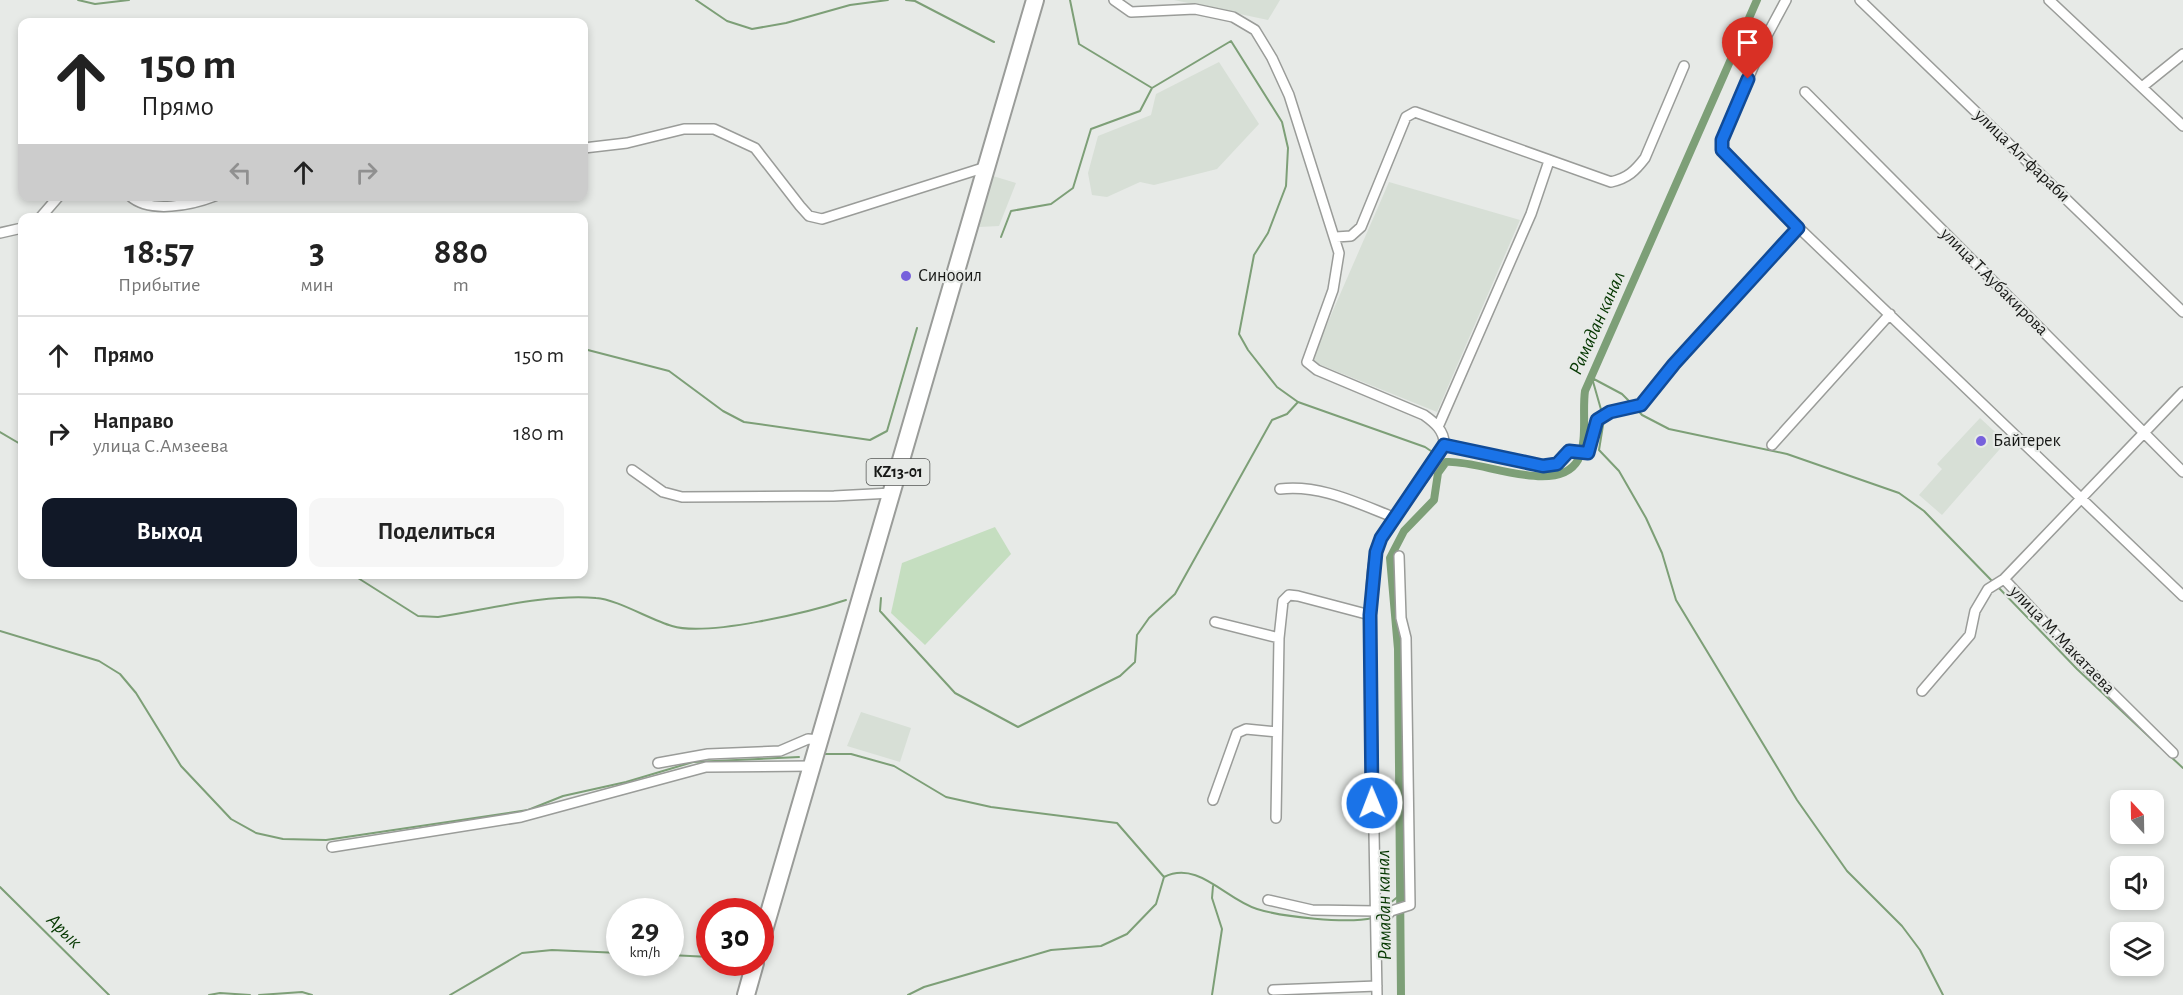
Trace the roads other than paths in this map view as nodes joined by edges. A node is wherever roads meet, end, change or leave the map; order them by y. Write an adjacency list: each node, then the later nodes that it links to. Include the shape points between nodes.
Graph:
1 (1035, 0): 13 (highway, KZ13-01)
2 (1114, 0): 21 (street, via 1131,12 1195,9 1242,21 1255,30 1289,94)
3 (1786, 0): 18 (street, via 1765,39 1722,140 1722,150)
4 (1860, 0): 22 (street, улица Ал-фараби)
5 (2049, 0): 8 (street)
6 (2183, 54): 8 (street)
7 (1684, 66): 12 (street, via 1646,158 1636,171 1611,182)
8 (2142, 87): 10 (street)
9 (1805, 92): 26 (street, улица Т.Аубакирова)
10 (2183, 126)
11 (588, 148): 13 (street, via 684,129 714,129 755,148 809,216 822,219)
12 (1549, 161): 21 (street, via 1415,112 1406,117 1361,227 1351,236); 25 (street, via 1531,214)
13 (988, 166): 32 (highway, KZ13-01)
14 (55, 201): 17 (street)
15 (138, 201): 16 (street, via 156,206)
16 (186, 201)
17 (44, 213)
18 (1798, 228): 23 (street); 27 (street, via 1641,405 1610,412 1597,420 1588,453 1569,451 1557,464 1543,466)
19 (18, 229): 20 (street)
20 (0, 233)
21 (1336, 237): 25 (street, via 1338,263 1333,290 1307,362 1317,370 1424,416)
22 (2183, 312)
23 (1890, 314): 28 (street); 33 (street)
24 (2183, 392): 26 (street, улица М.Макатаева)
25 (1437, 427): 27 (street)
26 (2144, 433): 30 (street, улица Т.Аубакирова); 33 (street, улица М.Макатаева)
27 (1444, 445): 34 (street)
28 (1772, 445)
29 (632, 470): 32 (street, via 663,492 682,497)
30 (2183, 472)
31 (1280, 489): 34 (street, via 1298,486)
32 (892, 493): 43 (highway, KZ13-01)
33 (2080, 499): 36 (street, улица М.Макатаева); 37 (street)
34 (1394, 517): 38 (street, via 1376,552)
35 (1399, 556): 53 (street, via 1401,618 1406,638 1410,905 1391,911)
36 (2004, 579): 41 (street, via 1988,590 1975,611 1970,635); 44 (street, улица М.Макатаева)
37 (2183, 596)
38 (1370, 615): 40 (street, via 1289,595 1283,601); 52 (street)
39 (1215, 622): 40 (street)
40 (1280, 638): 42 (street)
41 (1922, 691)
42 (1277, 732): 47 (street, via 1246,729 1238,733); 48 (street)
43 (820, 740): 45 (street, via 808,739 780,751 708,754); 46 (highway, KZ13-01)
44 (2173, 753)
45 (658, 764)
46 (813, 766): 49 (street, via 706,767 520,817); 50 (highway, KZ13-01)
47 (1213, 800)
48 (1276, 818)
49 (332, 847)
50 (774, 898)
51 (1268, 900): 52 (street, via 1312,910)
52 (1376, 911): 53 (street)
53 (1377, 928): 56 (street)
54 (751, 976): 57 (highway)
55 (1273, 990): 56 (street)
56 (1377, 991)
57 (746, 995)

